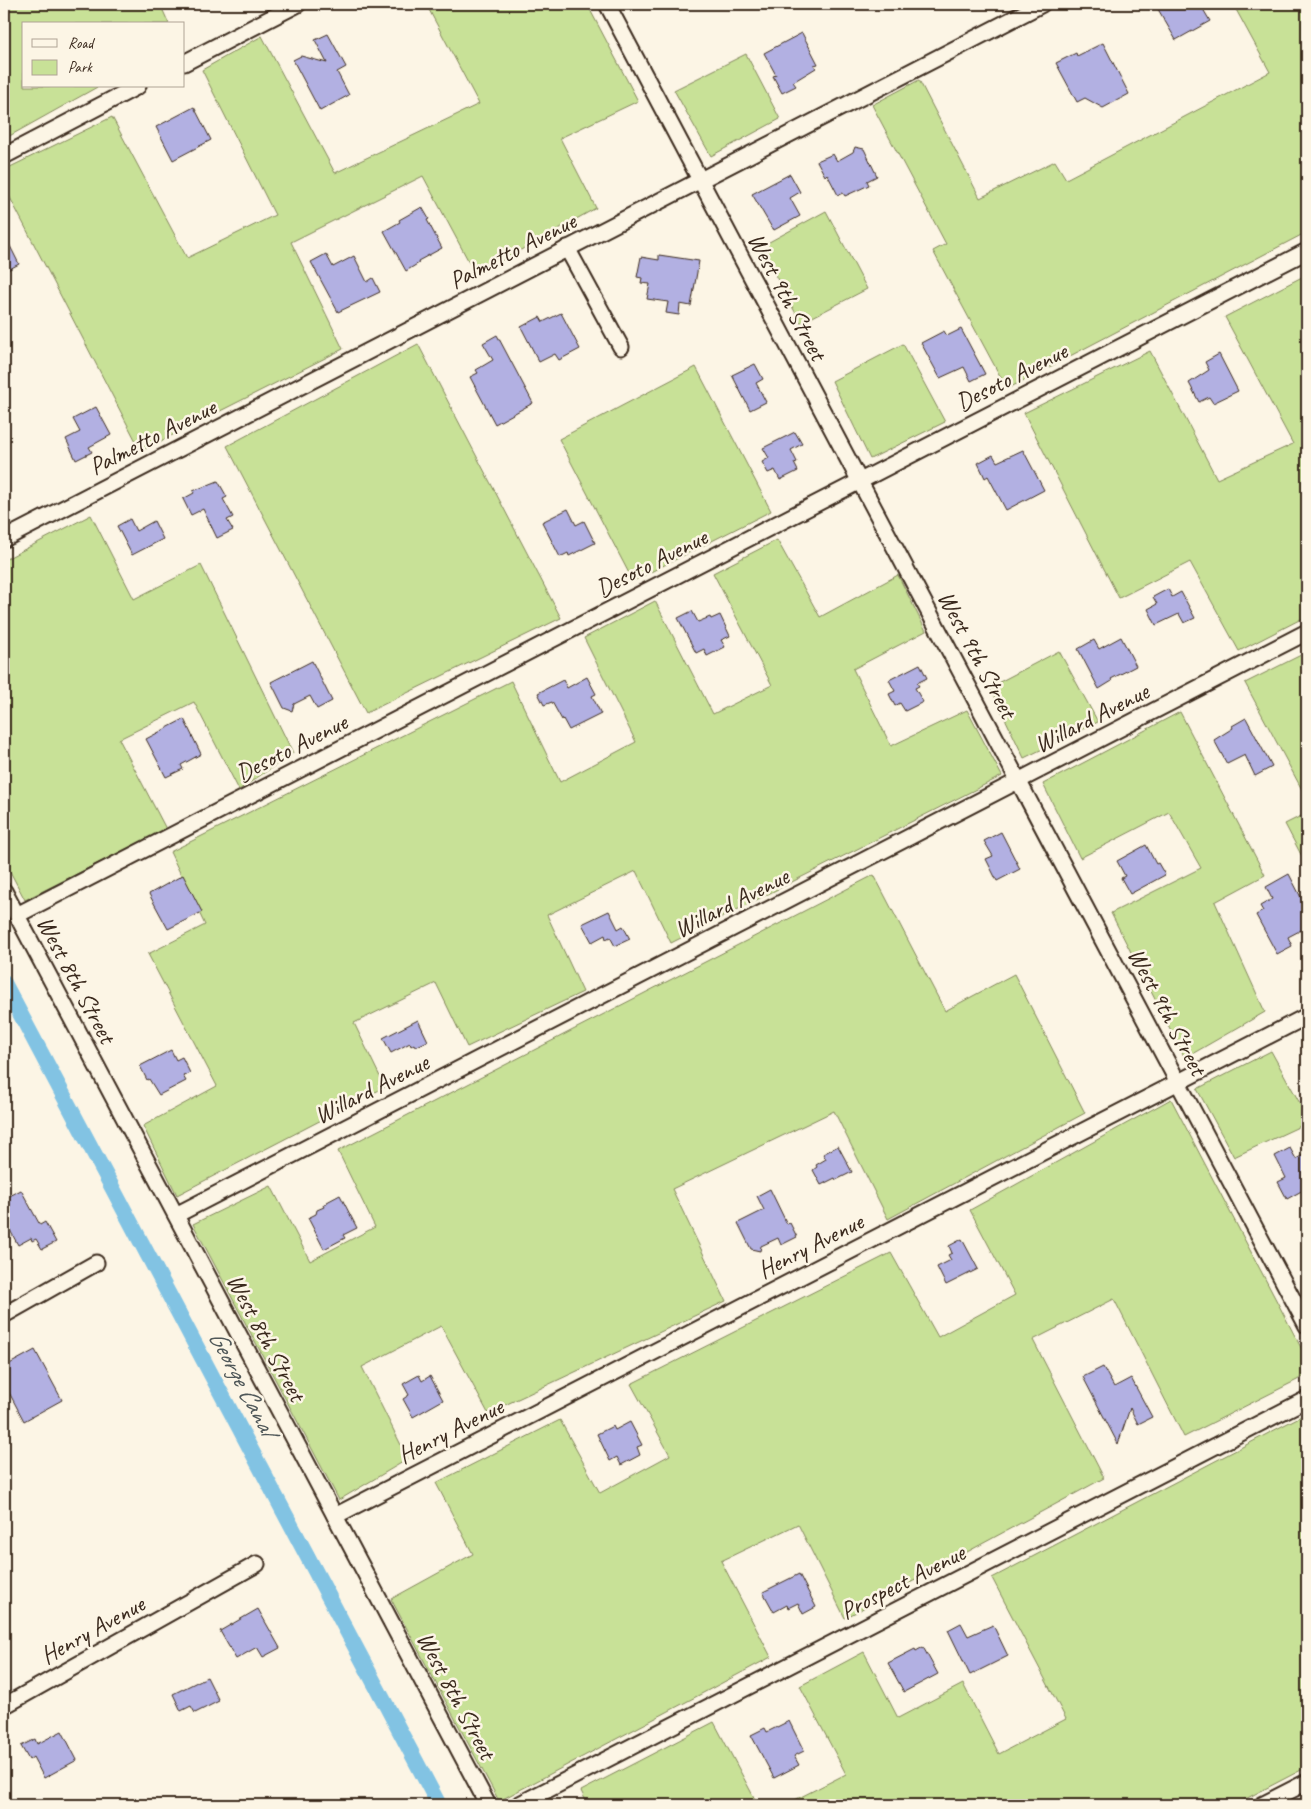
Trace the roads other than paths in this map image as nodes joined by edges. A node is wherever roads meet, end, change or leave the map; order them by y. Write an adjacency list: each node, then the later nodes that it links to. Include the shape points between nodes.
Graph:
1 (298, 4): 4 (street)
2 (607, 4): 7 (street, West 9th Street)
3 (1042, 4): 7 (street, Palmetto Avenue)
4 (185, 62)
5 (134, 88): 6 (street)
6 (4, 156)
7 (700, 180): 8 (street, Palmetto Avenue); 11 (street, West 9th Street)
8 (568, 248): 10 (street); 12 (street, Palmetto Avenue)
9 (1307, 251): 11 (street, Desoto Avenue)
10 (621, 347)
11 (860, 481): 14 (street, West 9th Street); 16 (street, Desoto Avenue)
12 (4, 539)
13 (1307, 632): 14 (street, Willard Avenue)
14 (1018, 781): 18 (street, West 9th Street); 19 (street, Willard Avenue)
15 (4, 891): 16 (street, West 8th Street)
16 (17, 915): 19 (street, West 8th Street)
17 (1307, 1016): 18 (street, Henry Avenue)
18 (1178, 1082): 22 (street, West 9th Street); 24 (street, Henry Avenue)
19 (176, 1215): 24 (street, West 8th Street)
20 (96, 1263): 21 (street)
21 (4, 1315)
22 (1307, 1326)
23 (1307, 1398): 29 (street, Prospect Avenue)
24 (335, 1516): 28 (street, West 8th Street)
25 (256, 1564): 26 (street, Henry Avenue)
26 (4, 1706)
27 (1307, 1782): 30 (street)
28 (488, 1805)
29 (518, 1805)
30 (1262, 1805)

